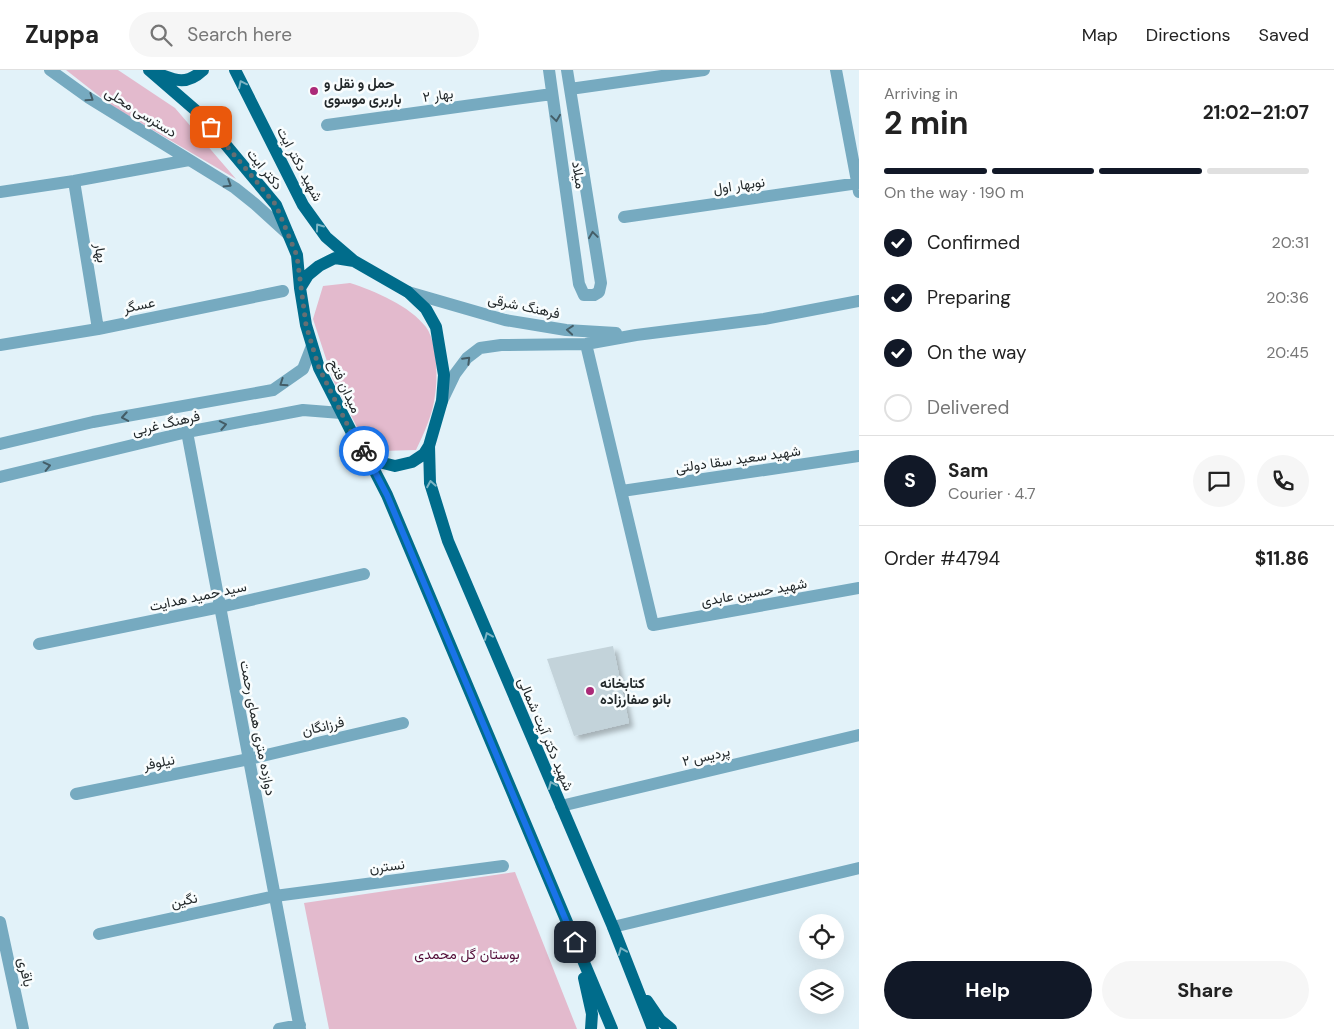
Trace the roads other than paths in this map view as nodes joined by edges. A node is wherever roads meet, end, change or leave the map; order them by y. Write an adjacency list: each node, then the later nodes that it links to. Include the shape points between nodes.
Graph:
1 (50, 70): 12 (street, دسترسی محلی, one-way to 12)
2 (149, 70): 3 (main road, via 176,81 189,80); 17 (main road, دکتر ایت, via 201,115 276,205)
3 (202, 70)
4 (235, 70): 18 (main road, شهید دکتر ایت, one-way to 4, via 326,237 303,205)
5 (549, 70): 10 (street, میلاد)
6 (567, 70): 9 (street, میلاد)
7 (704, 70): 9 (street)
8 (836, 70): 14 (street)
9 (570, 89): 10 (street, میلاد, one-way to 9, via 579,284 584,295 589,296 600,292 600,283)
10 (552, 94): 11 (street, بهار ۲)
11 (327, 125)
12 (189, 160): 13 (street); 17 (street, دسترسی محلی, one-way to 17, via 235,188)
13 (74, 181): 15 (street); 23 (street, بهار)
14 (858, 186): 16 (street, نوبهار اول)
15 (0, 192)
16 (624, 217)
17 (288, 234): 19 (main road, دکتر ایت, via 297,256)
18 (354, 261): 19 (main road, via 335,258 308,275); 21 (main road)
19 (300, 288): 27 (main road, میدان فتح)
20 (283, 291): 23 (street, عسگر)
21 (408, 292): 24 (street, فرهنگ شرقی, one-way to 21, via 566,330 505,320); 28 (main road, via 426,309 436,327 444,375)
22 (859, 301): 24 (street, فرهنگ شرقی, via 764,319)
23 (98, 329): 26 (street, عسگر)
24 (636, 335): 25 (street, فرهنگ شرقی)
25 (586, 344): 28 (street, فرهنگ شرقی, one-way to 25, via 455,374 480,348); 36 (street)
26 (0, 345)
27 (312, 346): 29 (main road, میدان فتح); 31 (street, فرهنگ غربی, one-way to 31, via 303,370 273,390 93,422)
28 (442, 401): 32 (main road)
29 (341, 413): 30 (street, فرهنگ غربی, one-way to 29, via 303,410); 33 (main road, میدان فتح)
30 (187, 432): 35 (street, فرهنگ غربی, one-way to 30); 39 (street, دوازده متری همای رحمت)
31 (0, 444)
32 (429, 446): 33 (main road, via 412,462 395,466); 45 (main road, شهید دکتر آیت شمالی, one-way to 32, via 448,541 430,484)
33 (366, 454): 52 (main road, via 387,495)
34 (859, 456): 36 (street, شهید سعید سقا دولتی)
35 (0, 477)
36 (622, 492): 38 (street, شهید حسین عابدی, via 654,625)
37 (364, 574): 39 (street, سید حمید هدایت)
38 (859, 588)
39 (220, 607): 40 (street, سید حمید هدایت); 43 (street, دوازده متری همای رحمت)
40 (39, 644)
41 (403, 723): 43 (street, فرزانگان)
42 (859, 735): 45 (street, پردیس ۲)
43 (249, 759): 44 (street, نیلوفر); 48 (street, دوازده متری همای رحمت)
44 (76, 794)
45 (560, 806): 50 (main road, شهید دکتر آیت شمالی)
46 (503, 866): 48 (street, نسترن)
47 (859, 868): 50 (street)
48 (275, 896): 51 (street, نگین); 54 (street, دوازده متری همای رحمت)
49 (0, 922): 55 (street, باقری)
50 (613, 927): 53 (main road, شهید دکتر آیت شمالی, one-way to 50)
51 (99, 934)
52 (575, 942): 57 (main road, via 592,1014); 58 (main road)
53 (635, 983): 59 (main road, شهید دکتر آیت شمالی); 60 (main road, via 660,1020)
54 (300, 1027): 56 (street)
55 (23, 1029)
56 (279, 1029)
57 (591, 1029)
58 (612, 1029)
59 (653, 1029)
60 (671, 1029)

